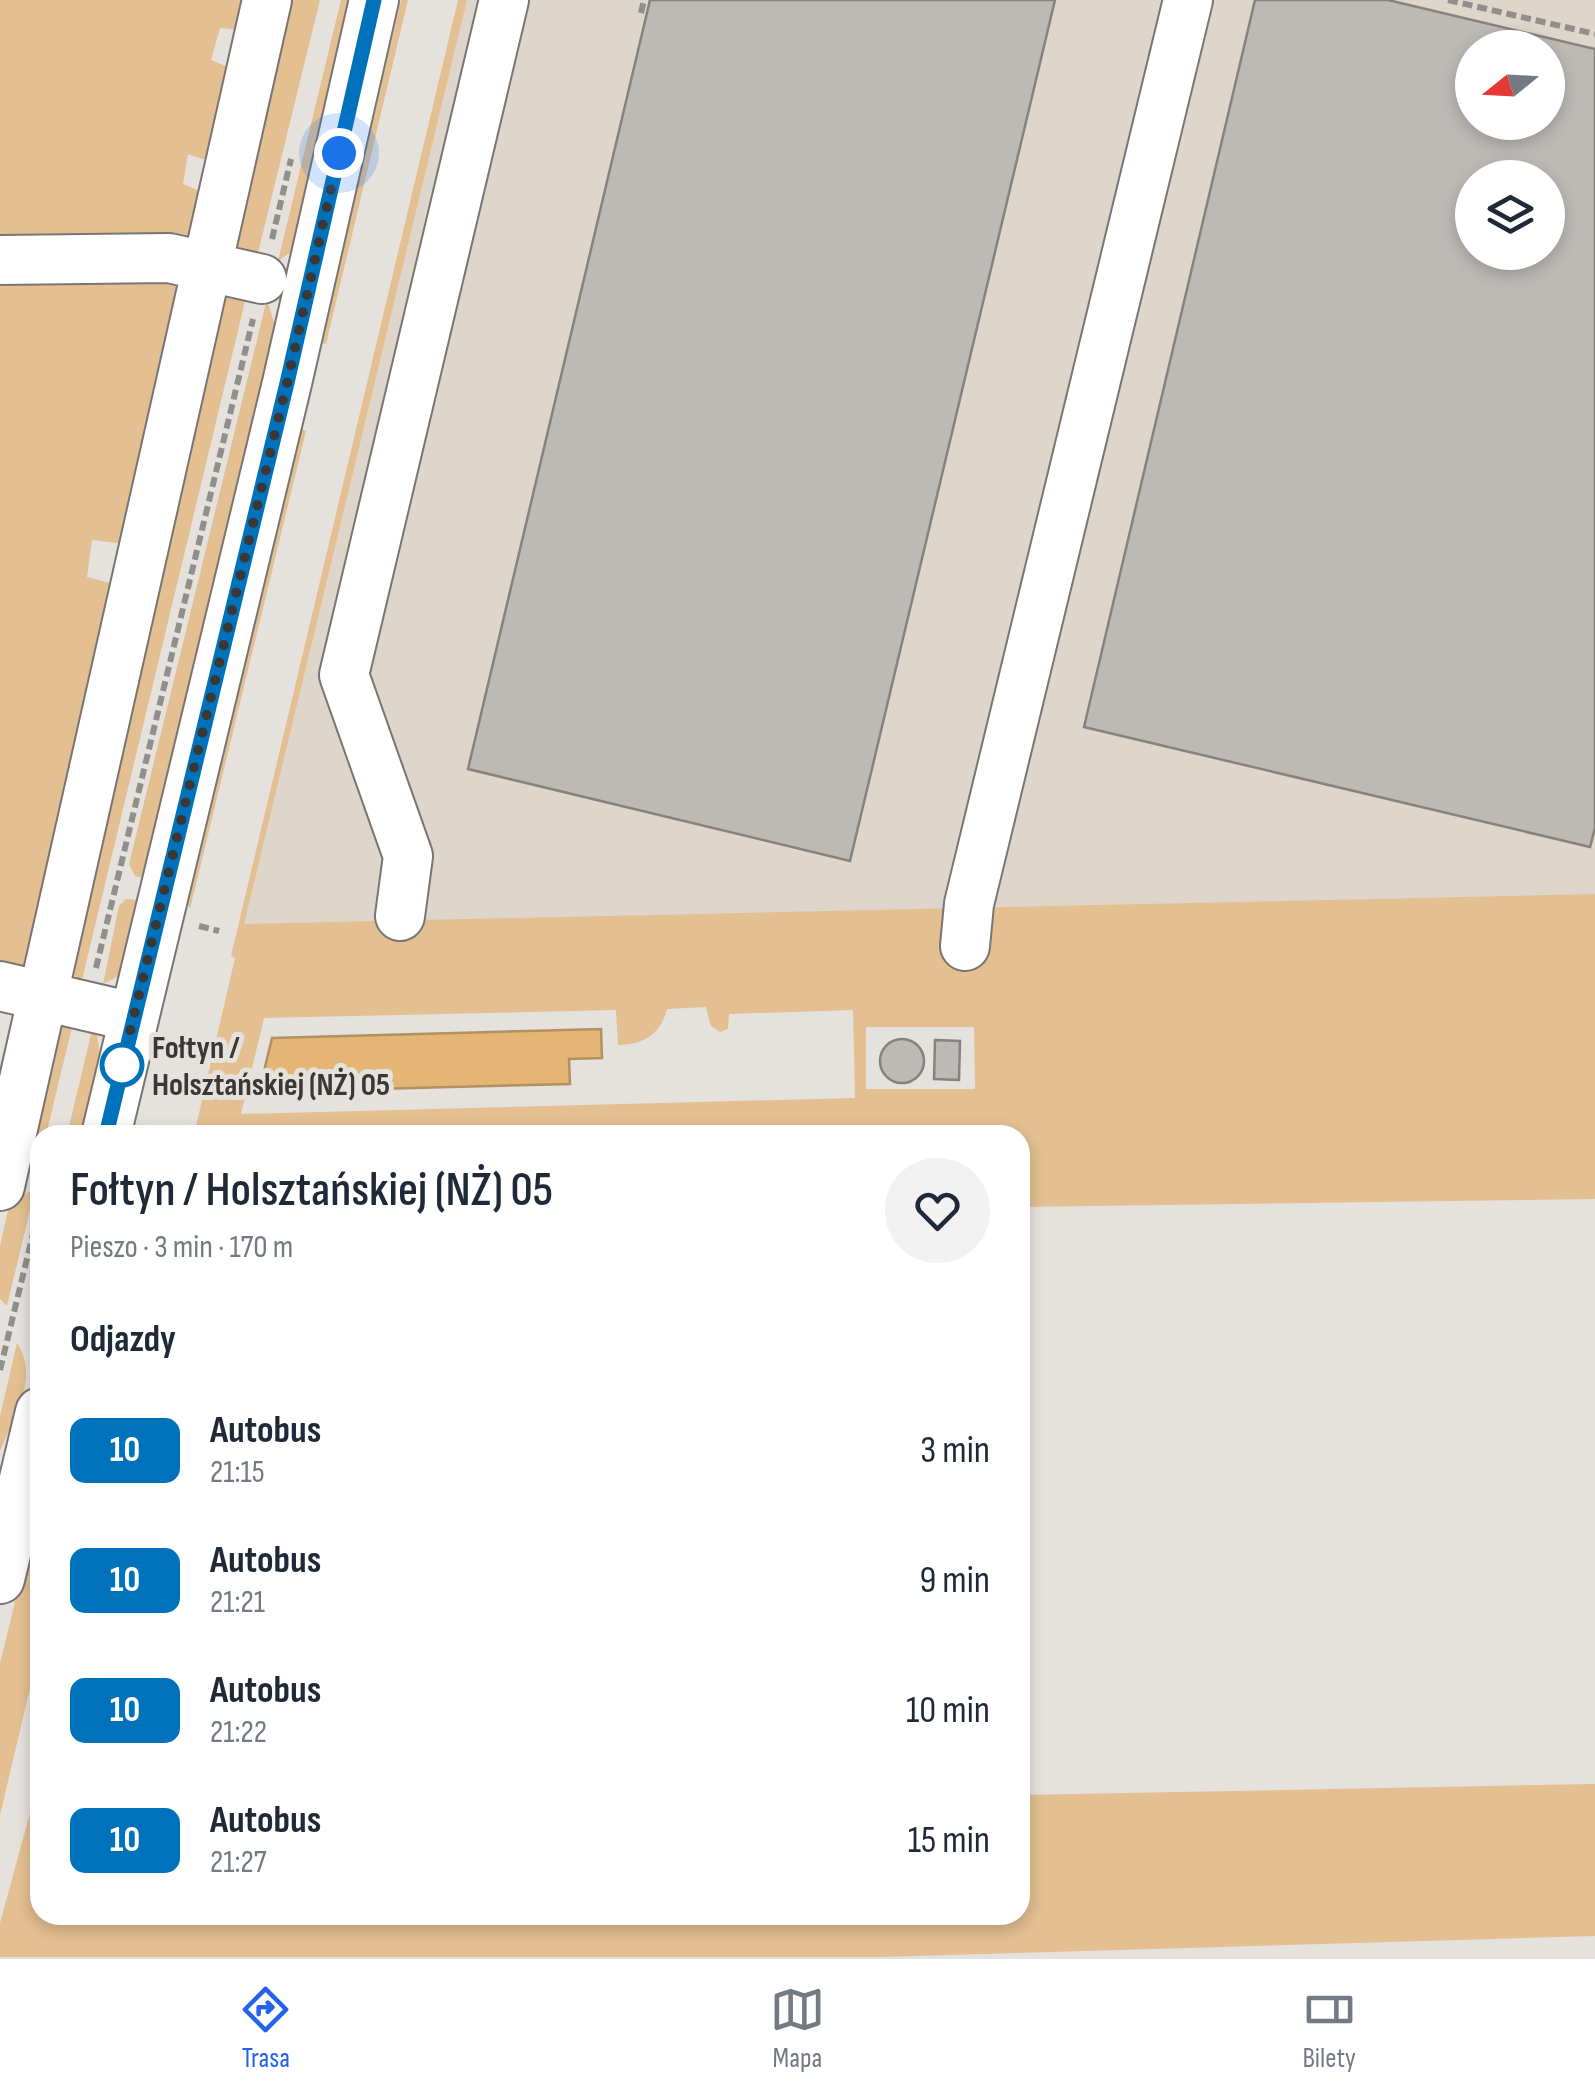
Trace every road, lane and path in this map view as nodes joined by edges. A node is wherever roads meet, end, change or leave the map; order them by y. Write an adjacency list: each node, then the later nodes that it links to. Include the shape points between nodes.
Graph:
1 (266, 0): 11 (street)
2 (374, 0): 16 (street)
3 (504, 0): 13 (street, via 344,674 408,856)
4 (644, 0): 7 (path)
5 (1188, 0): 14 (street, via 973,885)
6 (1448, 0): 8 (path)
7 (640, 13)
8 (1595, 34)
9 (294, 149): 12 (path)
10 (0, 260): 11 (street, via 148,257)
11 (208, 265): 12 (street); 15 (street)
12 (262, 279): 15 (path)
13 (400, 916)
14 (965, 946)
15 (44, 995): 16 (street); 18 (street)
16 (133, 1017): 17 (street)
17 (108, 1125)
18 (12, 1166)
19 (30, 1246): 20 (path)
20 (0, 1370)
21 (30, 1454): 22 (street)
22 (0, 1579)

